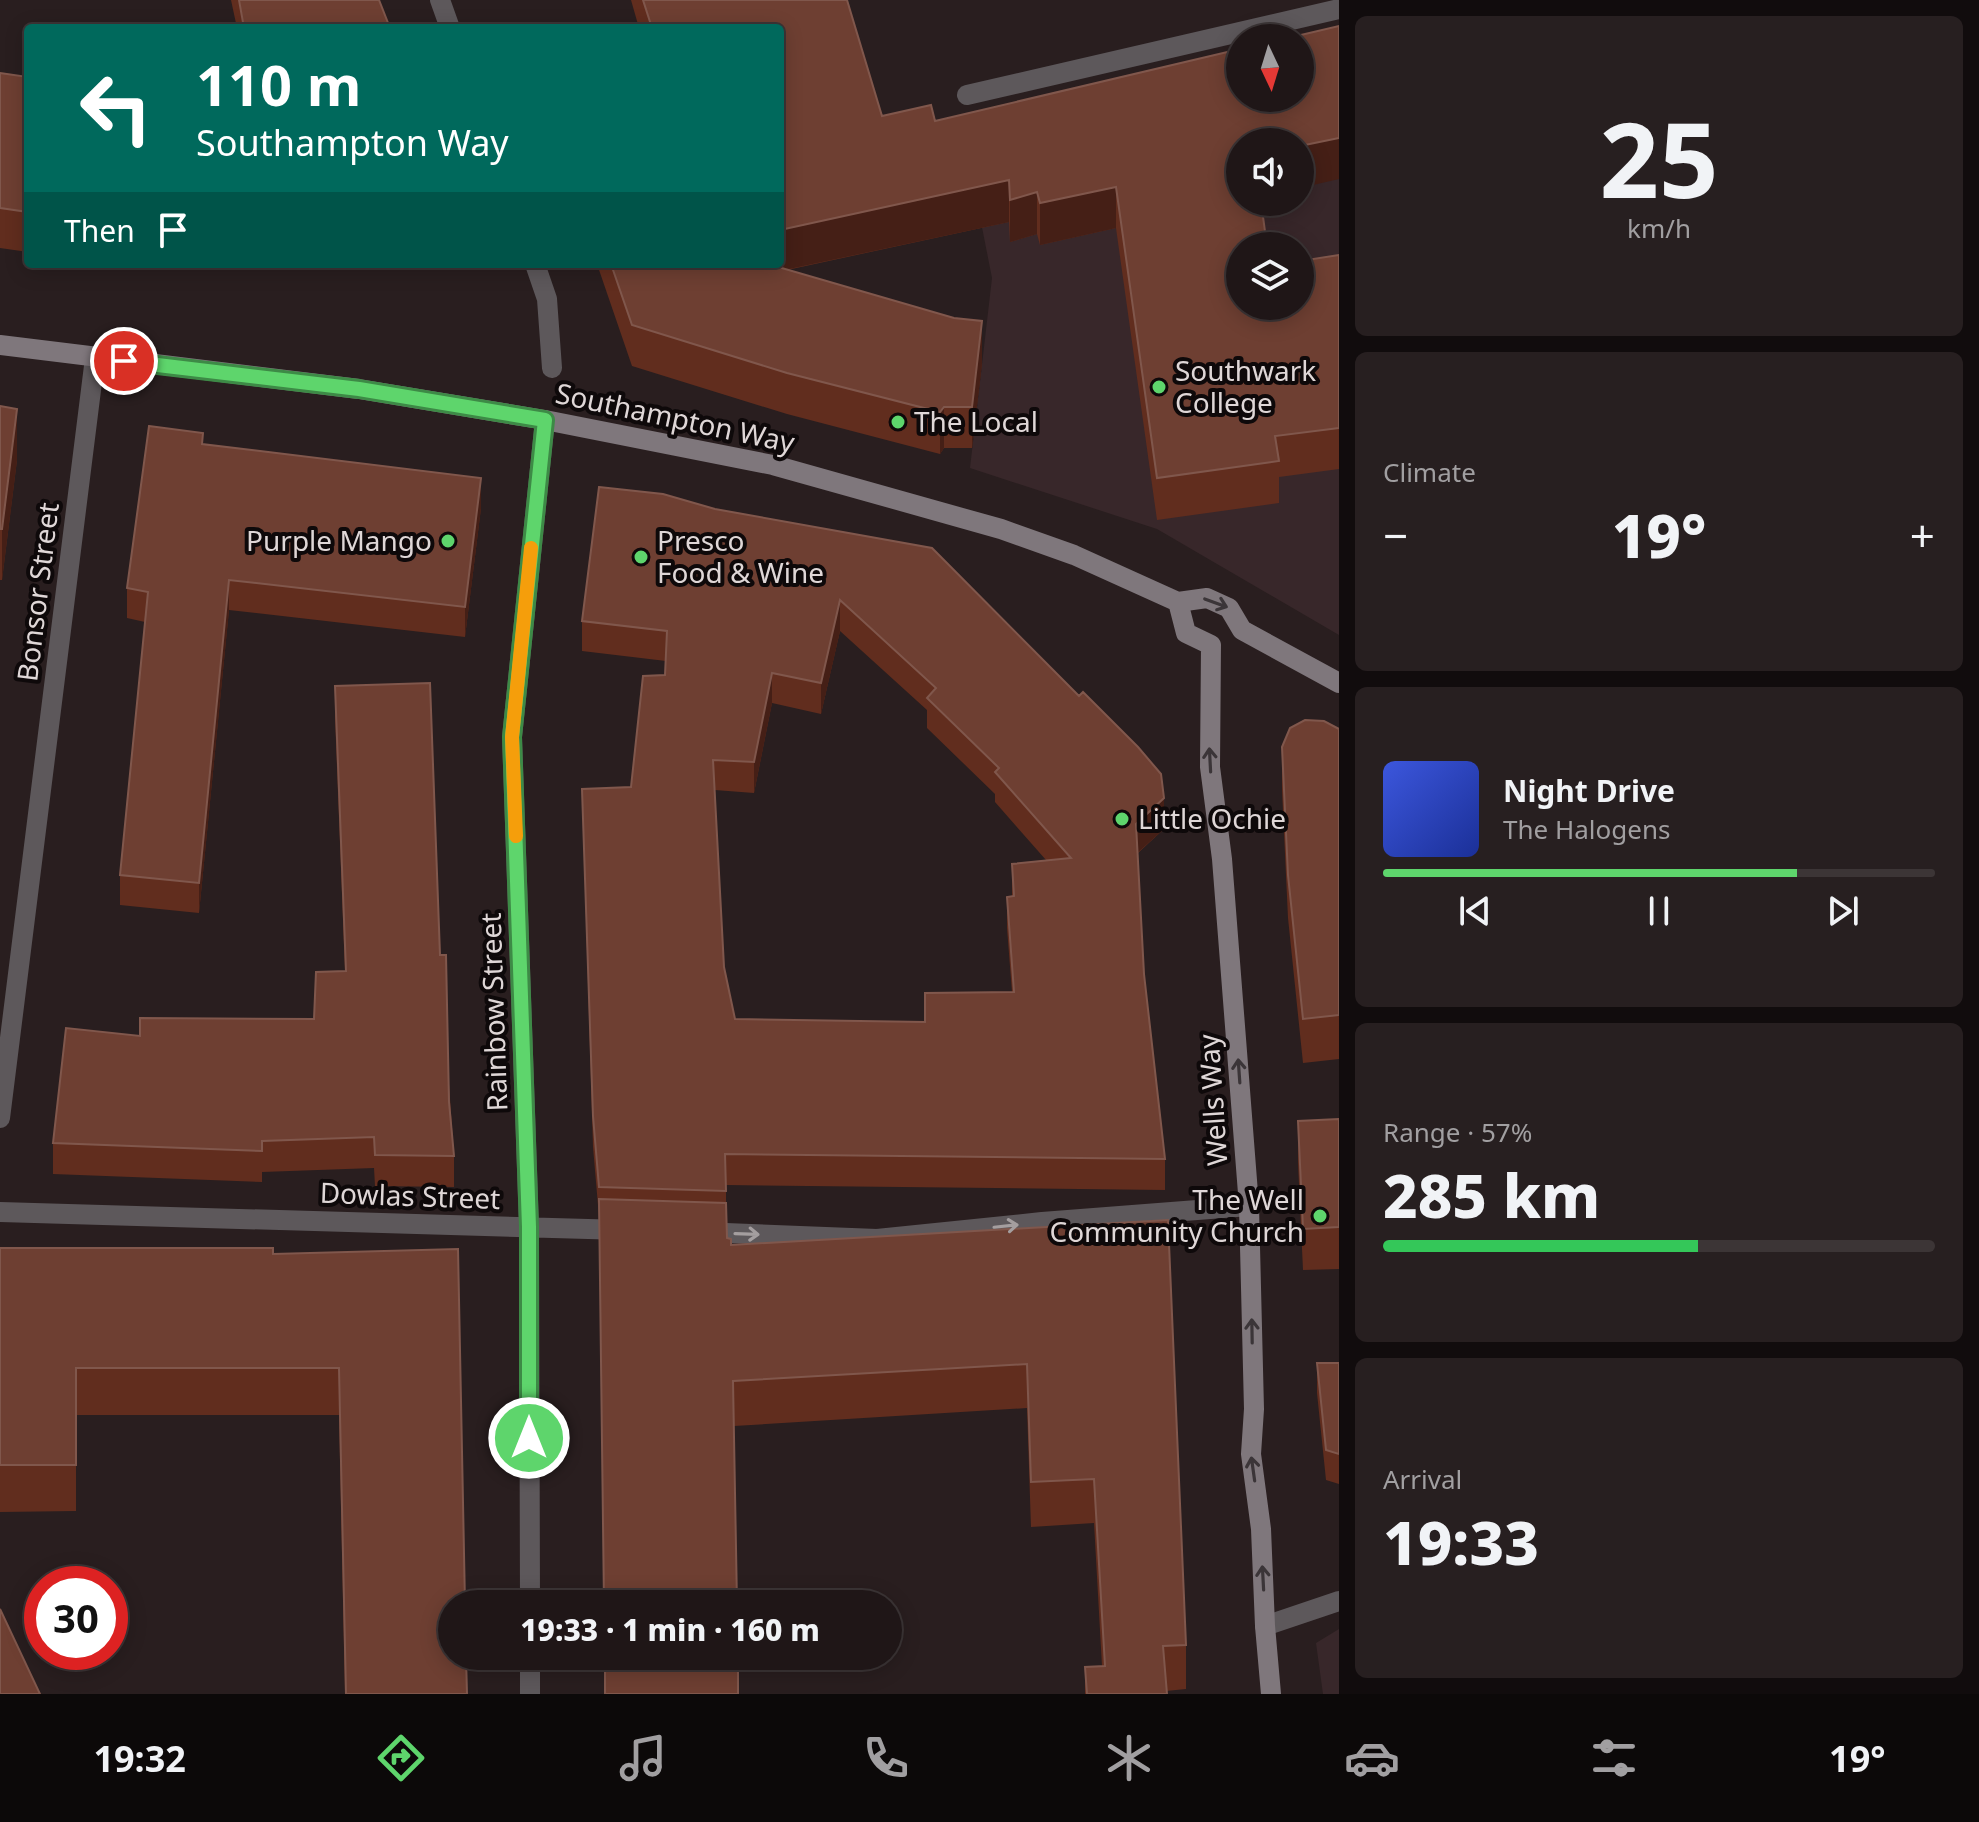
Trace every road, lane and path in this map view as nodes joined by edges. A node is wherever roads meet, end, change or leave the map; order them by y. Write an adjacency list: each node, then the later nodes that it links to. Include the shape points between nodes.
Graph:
1 (440, 0): 3 (street)
2 (1339, 9): 4 (street)
3 (449, 24)
4 (967, 95)
5 (536, 268): 8 (street, via 547,299)
6 (0, 345): 7 (main road, Southampton Way)
7 (95, 358): 9 (main road, Southampton Way, via 359,389); 14 (street, Bonsor Street)
8 (552, 368)
9 (545, 420): 10 (main road, Southampton Way, via 773,465 1001,529); 17 (street, Rainbow Street, via 512,737)
10 (1178, 602): 11 (main road, Southampton Way, one-way to 11, via 1207,598 1229,608); 12 (main road, via 1186,633)
11 (1242, 630): 12 (main road); 13 (main road, Southampton Way)
12 (1211, 645): 15 (main road, Wells Way, one-way to 12, via 1210,767)
13 (1339, 683)
14 (0, 1118)
15 (1249, 1206): 19 (street, one-way to 15, via 877,1239); 22 (main road, Wells Way, one-way to 15, via 1251,1454)
16 (0, 1212): 17 (street, Dowlas Street)
17 (529, 1227): 18 (street, Dowlas Street); 20 (street, Rainbow Street)
18 (637, 1230)
19 (683, 1232)
20 (530, 1590)
21 (1339, 1601): 22 (street)
22 (1265, 1626): 25 (main road, Wells Way)
23 (530, 1670): 24 (street)
24 (530, 1694)
25 (1271, 1694)

